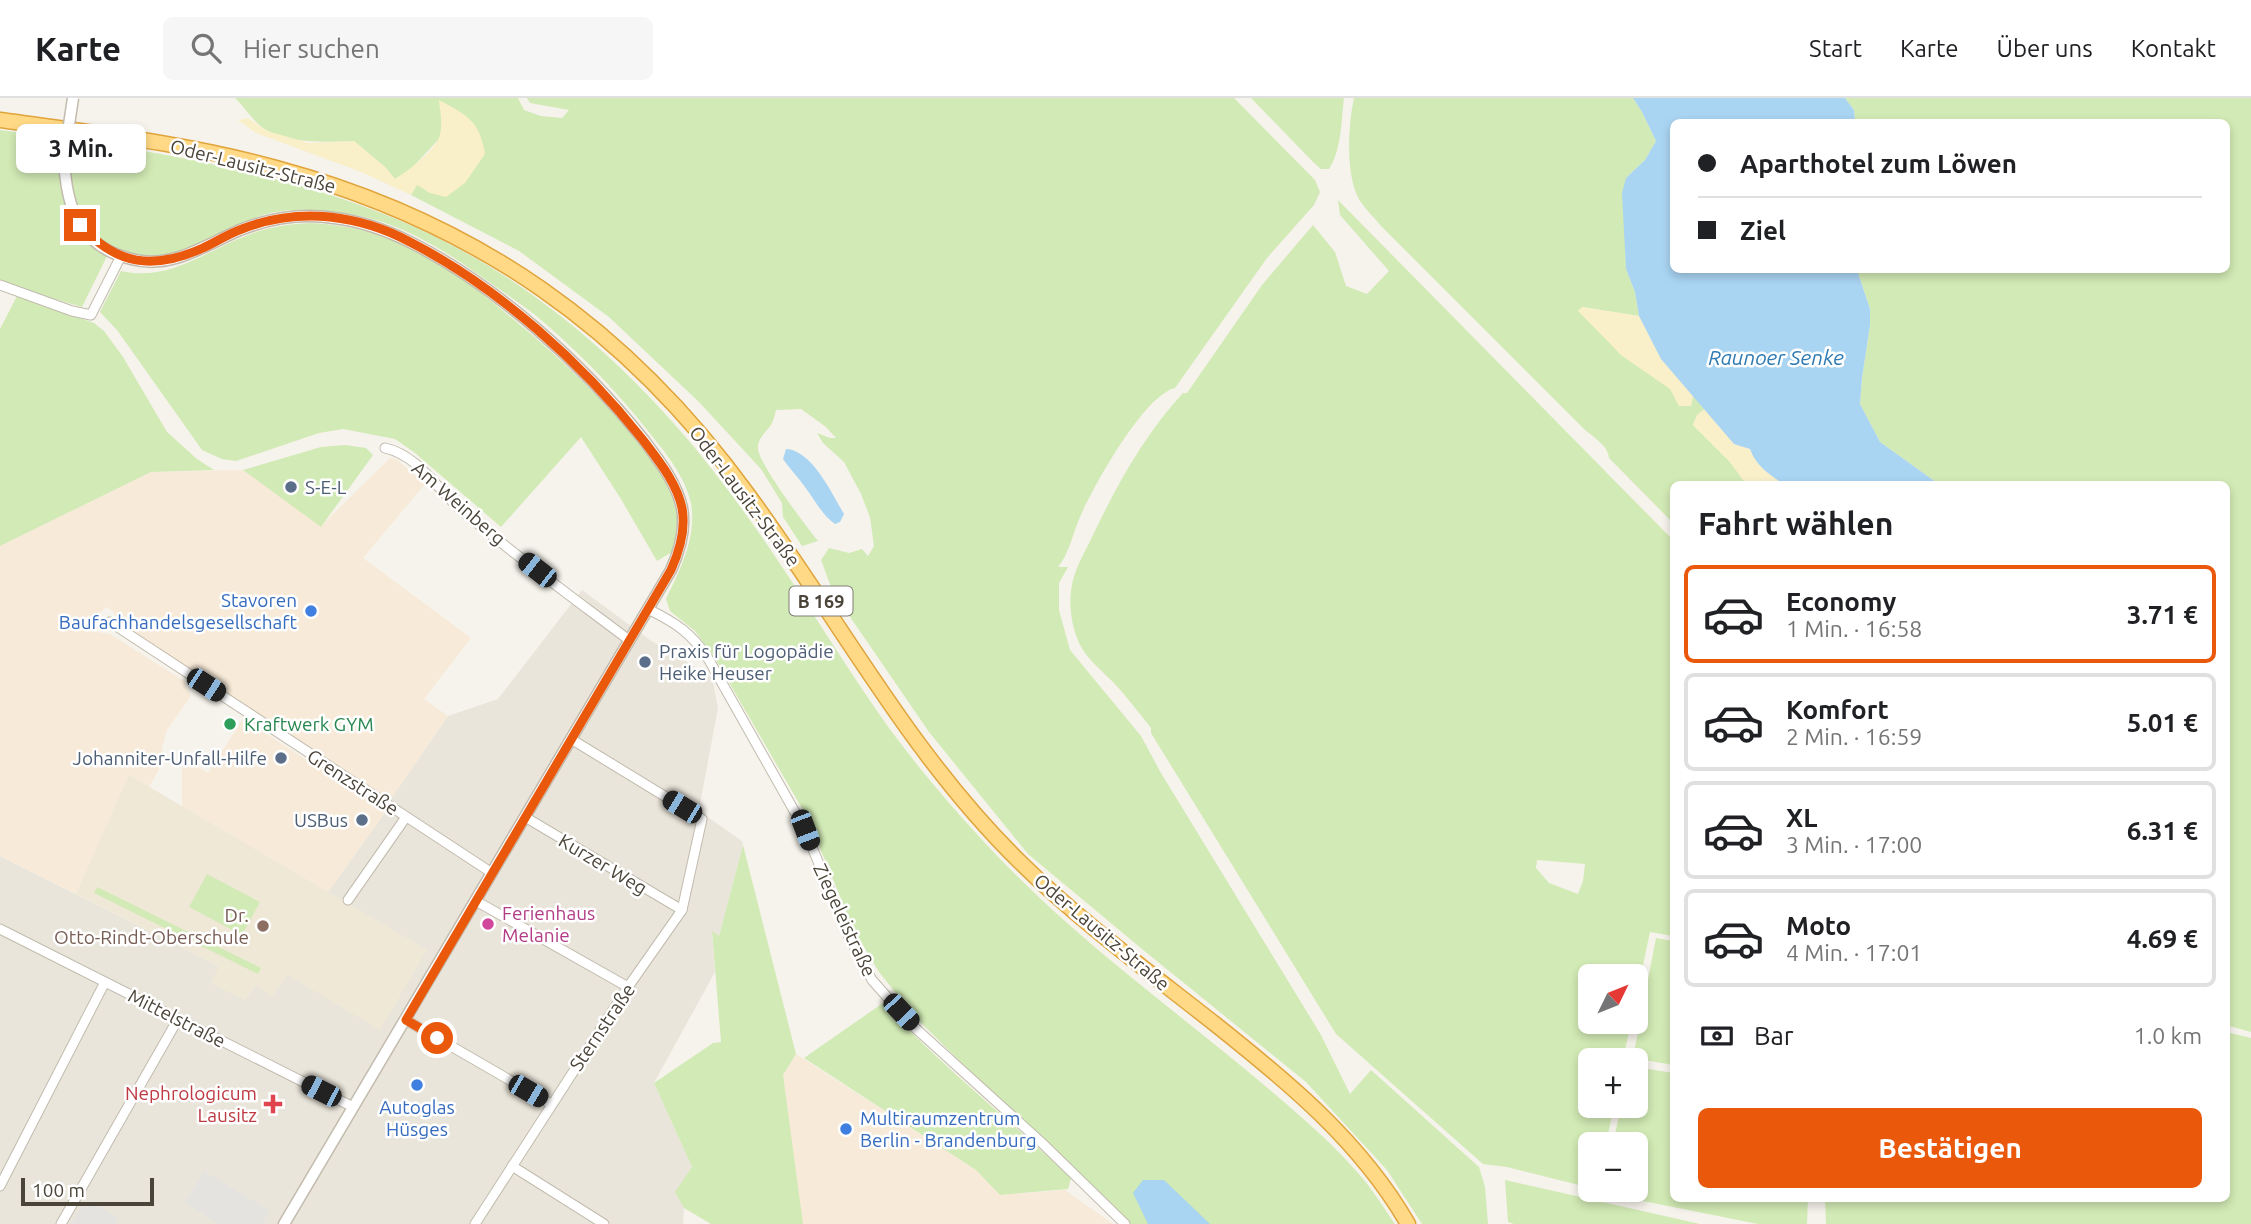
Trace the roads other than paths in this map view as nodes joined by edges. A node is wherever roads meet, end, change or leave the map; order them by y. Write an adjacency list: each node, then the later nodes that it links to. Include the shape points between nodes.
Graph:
1 (73, 98): 3 (street, bridge, via 64,158 70,206 80,225 104,248)
2 (0, 120): 30 (highway, Oder-Lausitz-Straße / B 169, via 181,146 332,184 469,243 534,282 589,324 644,372 733,474 954,791 1065,905 1308,1102 1350,1143)
3 (121, 256): 4 (street, via 91,314); 6 (street, via 148,262 173,260 276,218 310,216 388,231 470,278 538,331 604,394 654,454 678,495 681,540 671,570)
4 (0, 285)
5 (385, 448): 8 (street, Am Weinberg, via 411,460 458,507)
6 (648, 609): 8 (street); 29 (street, Ziegeleistraße, via 691,635 709,660 805,830 872,980 913,1026)
7 (110, 622): 10 (street, Grenzstraße)
8 (629, 640): 9 (street)
9 (571, 739): 11 (street); 15 (street, Sternstraße, via 702,819)
10 (406, 817): 12 (street, Grenzstraße); 13 (street)
11 (524, 817): 12 (street); 15 (street, Kurzer Weg)
12 (492, 873): 14 (street)
13 (348, 900)
14 (476, 901): 18 (street); 20 (street)
15 (682, 910): 18 (street, Sternstraße)
16 (0, 929): 17 (street, Mittelstraße)
17 (105, 982): 19 (street, Mittelstraße); 24 (street)
18 (628, 987): 21 (street, Sternstraße)
19 (178, 1019): 22 (street, Mittelstraße); 25 (street)
20 (406, 1020): 21 (street); 22 (street)
21 (551, 1104): 23 (street, Sternstraße)
22 (353, 1107): 26 (street)
23 (512, 1166): 27 (street, Sternstraße); 28 (street)
24 (0, 1186)
25 (61, 1224)
26 (284, 1224)
27 (475, 1224)
28 (604, 1224)
29 (1125, 1224)
30 (1408, 1224)

